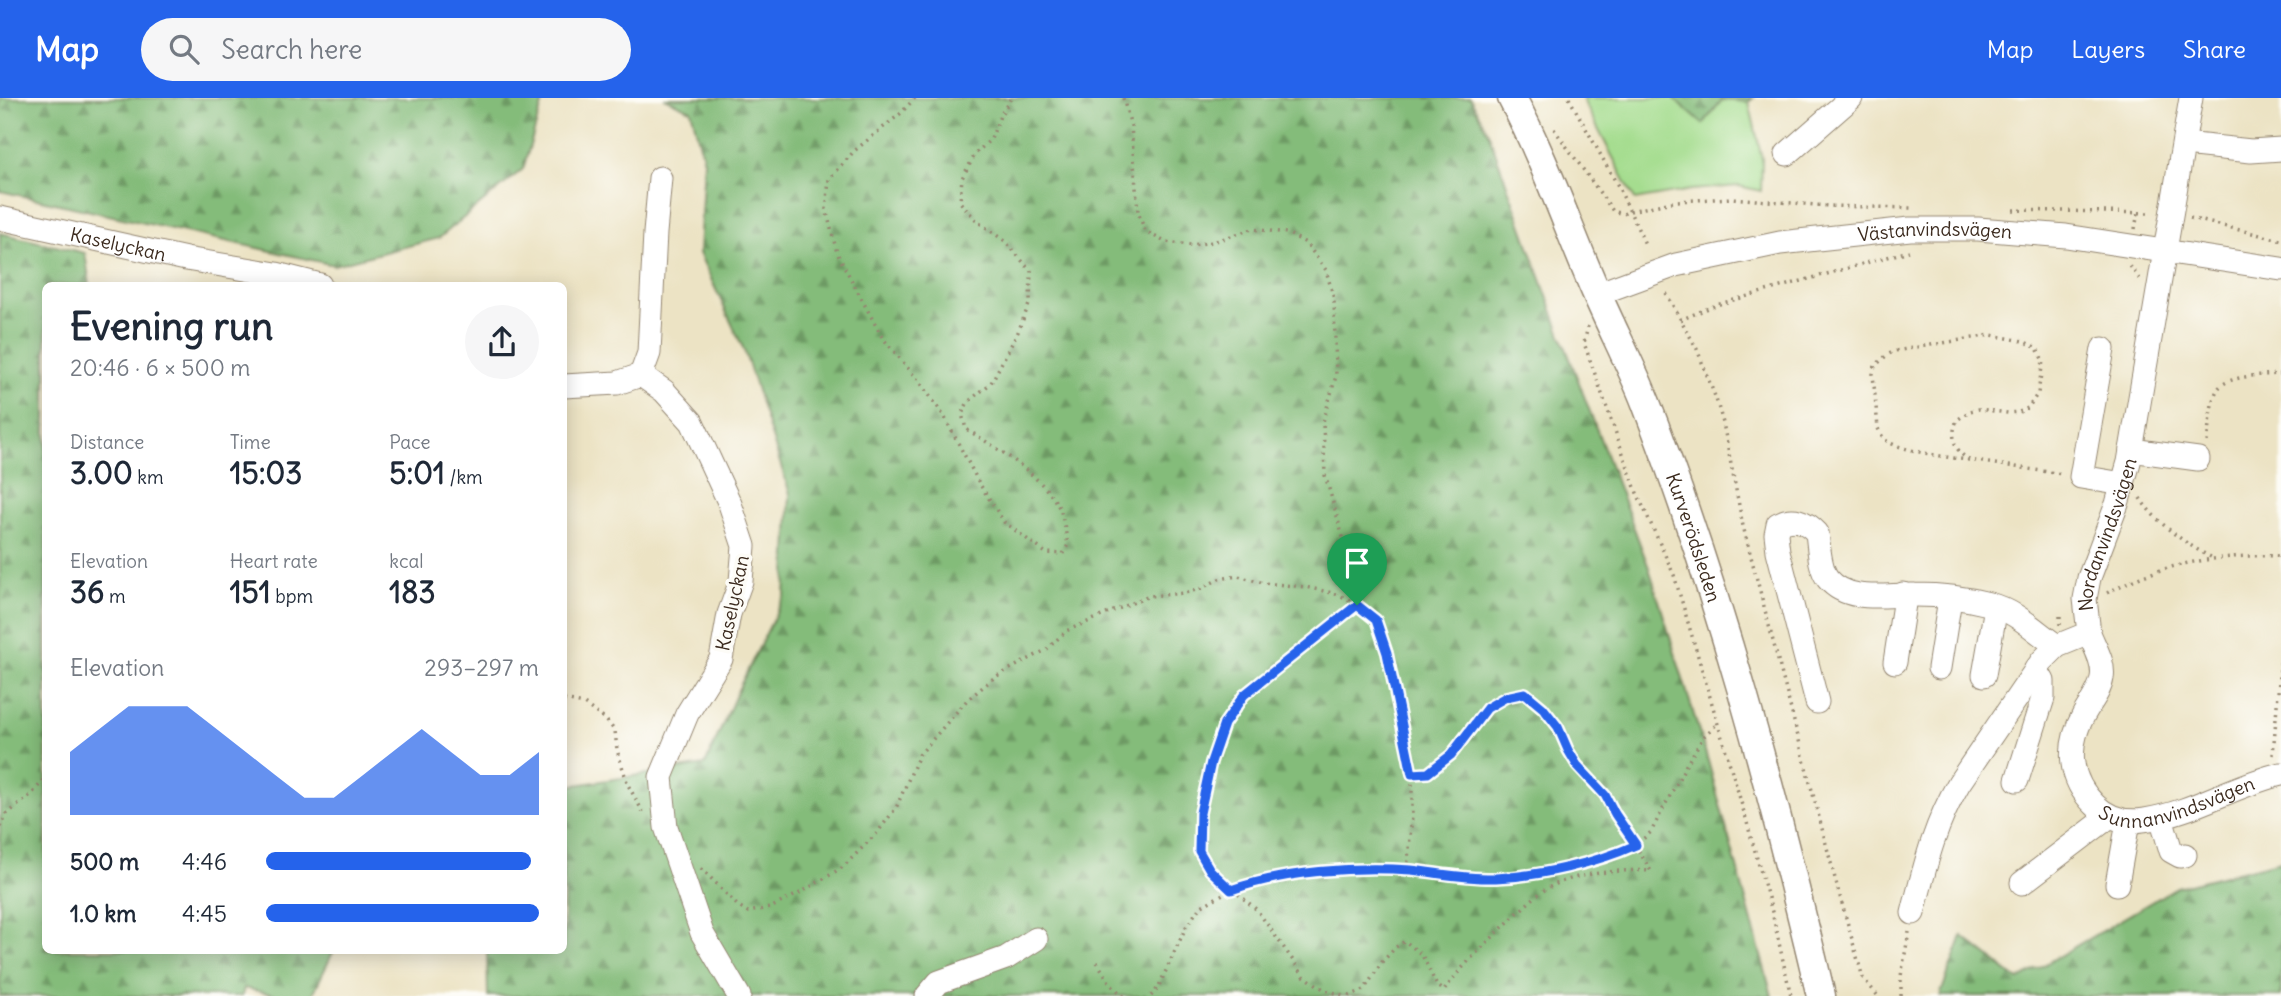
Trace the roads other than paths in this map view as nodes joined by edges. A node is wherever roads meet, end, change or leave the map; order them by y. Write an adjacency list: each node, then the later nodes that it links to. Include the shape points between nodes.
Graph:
1 (1512, 98): 12 (main road, Kurverödsleden)
2 (1851, 98): 6 (street)
3 (2191, 98): 4 (street, Nordanvindsvägen)
4 (2184, 144): 5 (street, via 2251,151); 9 (street, Nordanvindsvägen)
5 (2281, 149)
6 (1787, 154)
7 (660, 178): 14 (street, via 649,353)
8 (0, 218): 11 (street, Kaselyckan)
9 (2166, 250): 10 (street, Västanvindsvägen); 12 (street, Västanvindsvägen, via 2066,236 1910,229 1780,243 1676,265); 16 (street, Nordanvindsvägen)
10 (2281, 269)
11 (308, 282)
12 (1597, 294): 40 (main road, Kurverödsleden, via 1645,402 1722,625 1775,810)
13 (2103, 349): 18 (street, via 2081,477)
14 (641, 375): 15 (street, via 617,383); 38 (street, Kaselyckan, via 664,391 692,422 744,546 741,581 721,659 687,713 661,778 666,827 702,933)
15 (567, 386)
16 (2131, 450): 17 (street); 18 (street, Nordanvindsvägen)
17 (2202, 452)
18 (2129, 487): 22 (street, Nordanvindsvägen, via 2089,578 2085,599)
19 (1903, 594): 20 (street); 24 (street); 28 (street, via 1870,597 1838,587 1824,572 1817,533 1810,525 1793,520 1778,524 1778,551)
20 (1950, 598): 21 (street); 25 (street)
21 (1996, 607): 23 (street, via 2015,614); 27 (street)
22 (2089, 633): 23 (street, Nordanvindsvägen); 32 (street, Sunnanvindsvägen, via 2103,668 2102,678 2076,730 2071,757 2084,792 2095,805)
23 (2057, 646): 26 (street, Nordanvindsvägen)
24 (1895, 662)
25 (1939, 668)
26 (2036, 669): 30 (street, via 2043,681 2043,698); 36 (street, Nordanvindsvägen, via 1948,802 1932,838)
27 (1984, 675)
28 (1817, 702)
29 (2277, 767): 31 (street, Sunnanvindsvägen)
30 (2017, 780)
31 (2161, 817): 32 (street, Sunnanvindsvägen); 33 (street, via 2171,851)
32 (2119, 819): 34 (street); 35 (street)
33 (2185, 855)
34 (2022, 883)
35 (2117, 884)
36 (1913, 913)
37 (1036, 939): 39 (street, via 1006,958 939,982)
38 (739, 996)
39 (927, 996)
40 (1821, 996)

